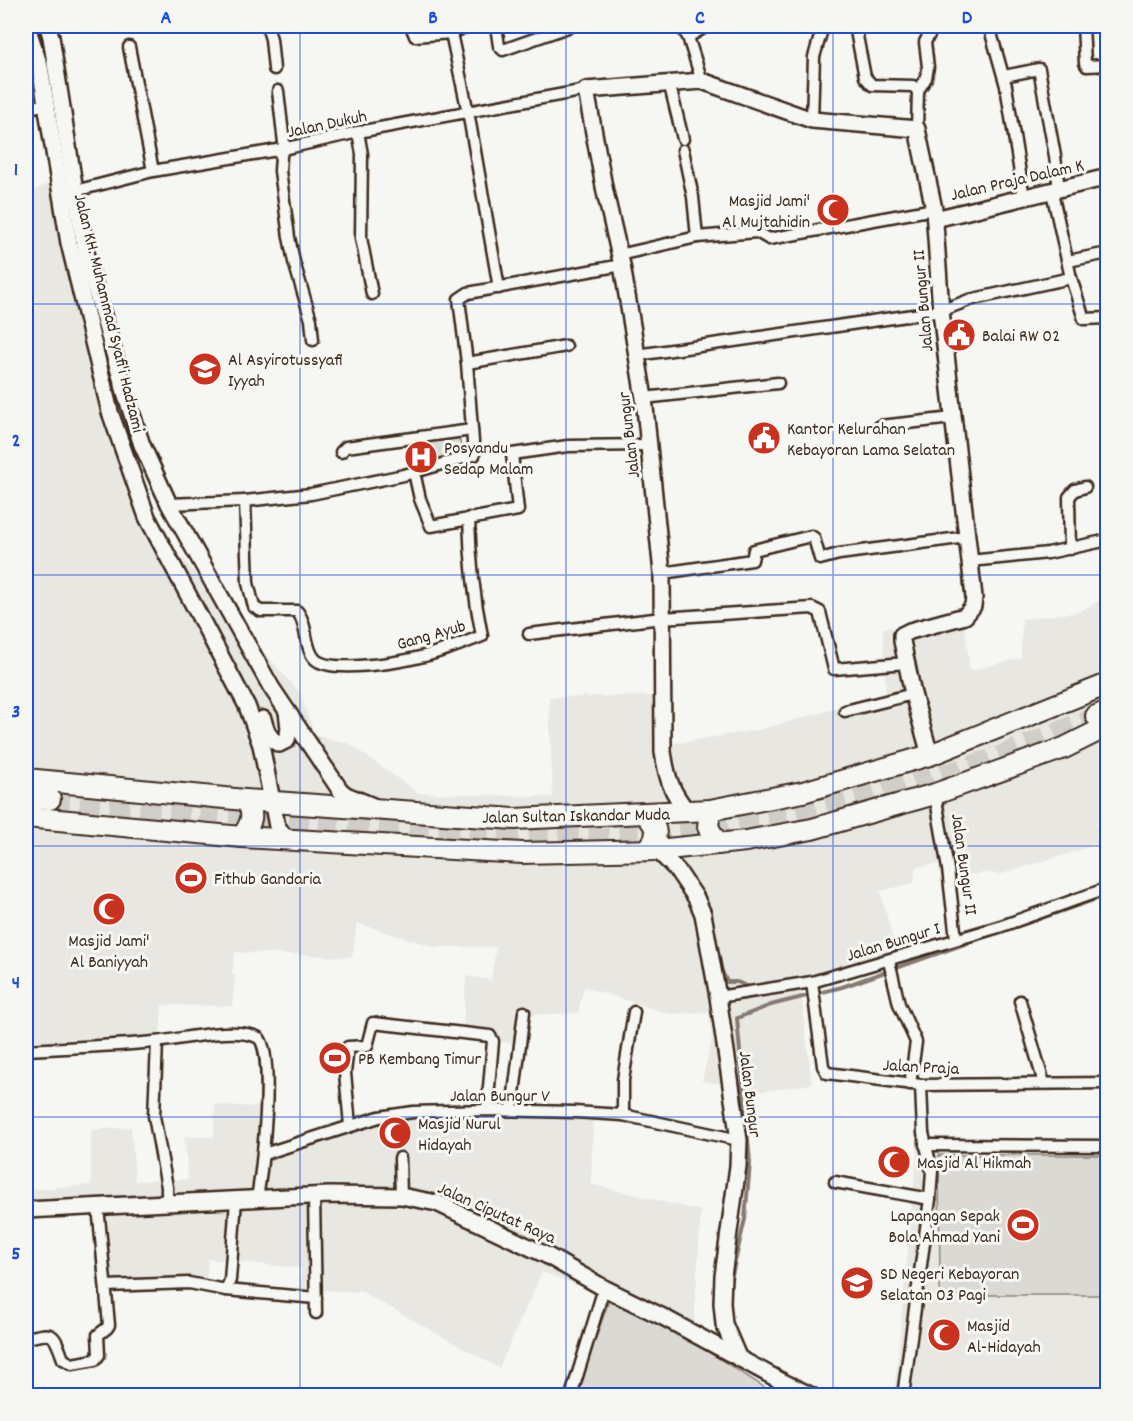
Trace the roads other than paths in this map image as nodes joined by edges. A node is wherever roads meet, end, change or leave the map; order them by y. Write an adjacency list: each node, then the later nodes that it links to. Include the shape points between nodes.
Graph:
1 (27, 26): 26 (main road, Jalan KH. Muhammad Syafi'i Hadzami, via 40,66)
2 (48, 26): 35 (main road, Jalan KH. Muhammad Syafi'i Hadzami)
3 (267, 26): 19 (street)
4 (411, 26): 15 (street, via 415,36)
5 (468, 26): 15 (street)
6 (496, 26): 7 (street, via 503,50)
7 (571, 26)
8 (681, 26): 16 (street)
9 (707, 26): 16 (street)
10 (823, 26): 29 (street, via 814,57)
11 (855, 26): 25 (street, via 868,82 914,86)
12 (934, 26): 25 (street, via 925,42 928,67)
13 (989, 26): 20 (street)
14 (1083, 26): 18 (street, via 1085,63)
15 (451, 33): 28 (street)
16 (688, 38): 21 (street)
17 (129, 47): 33 (street)
18 (1107, 65)
19 (274, 69)
20 (1004, 76): 36 (street, via 1039,69 1056,156); 37 (street)
21 (702, 81): 22 (main road); 29 (main road)
22 (669, 82): 23 (main road); 39 (street, via 693,197)
23 (586, 90): 28 (street, Jalan Dukuh); 41 (main road, Jalan Bungur)
24 (278, 91): 32 (street)
25 (918, 91): 30 (street)
26 (46, 104): 27 (street); 60 (main road, Jalan KH. Muhammad Syafi'i Hadzami, via 69,243 110,412)
27 (26, 110)
28 (468, 113): 31 (street, Jalan Dukuh); 44 (street)
29 (812, 120): 30 (main road)
30 (918, 129): 38 (main road, Jalan Bungur II)
31 (358, 132): 32 (street, Jalan Dukuh); 45 (street, via 362,154 361,238)
32 (283, 149): 33 (street, Jalan Dukuh); 48 (street, via 280,171 289,237)
33 (153, 171): 35 (street, Jalan Dukuh)
34 (1107, 177): 36 (main road, Jalan Praja Dalam K)
35 (75, 191): 57 (main road, Jalan KH. Muhammad Syafi'i Hadzami, via 88,263)
36 (1056, 191): 37 (main road, Jalan Praja Dalam K); 42 (street)
37 (1024, 198): 38 (main road, Jalan Praja Dalam K)
38 (935, 214): 39 (street, via 769,238 757,232); 46 (main road, Jalan Bungur II)
39 (697, 237): 41 (street)
40 (1107, 253): 42 (street)
41 (620, 260): 44 (street); 50 (main road, Jalan Bungur)
42 (1068, 261): 43 (street)
43 (1071, 278): 46 (street, via 969,300); 47 (street, via 1084,319)
44 (499, 288): 51 (street, via 468,293 459,299)
45 (372, 294)
46 (941, 311): 50 (street); 54 (main road, Jalan Bungur II)
47 (1107, 318)
48 (313, 340)
49 (566, 346): 51 (street)
50 (638, 355): 53 (main road, Jalan Bungur)
51 (467, 363): 56 (street)
52 (778, 382): 53 (street)
53 (644, 398): 58 (main road, Jalan Bungur)
54 (953, 418): 55 (street); 66 (main road, Jalan Bungur II)
55 (880, 426)
56 (472, 430): 59 (street, via 346,447); 61 (street, via 475,454)
57 (142, 445): 60 (main road); 64 (main road, Jalan KH. Muhammad Syafi'i Hadzami)
58 (648, 445): 65 (street, via 568,446 512,454 518,510); 70 (main road, Jalan Bungur)
59 (341, 452)
60 (125, 454): 75 (main road, Jalan KH. Muhammad Syafi'i Hadzami, via 147,517)
61 (414, 472): 63 (street, via 311,494); 65 (street, via 431,526)
62 (1085, 487): 68 (street, via 1069,496)
63 (245, 501): 64 (street); 65 (street, Gang Ayub, via 248,583 254,607 261,611 297,611 312,655 317,661 337,666 408,660 482,636 474,600)
64 (169, 504): 77 (main road, Jalan KH. Muhammad Syafi'i Hadzami)
65 (469, 518)
66 (967, 537): 69 (main road, Jalan Bungur II); 70 (street, via 820,559 811,536 754,550 752,560)
67 (1107, 540): 68 (street)
68 (1071, 549): 69 (street)
69 (970, 561): 73 (main road, Jalan Bungur II, via 974,597 969,613 905,632 902,641)
70 (662, 573): 71 (main road, Jalan Bungur)
71 (662, 618): 72 (street); 73 (street, via 817,609 834,669); 82 (main road, Jalan Bungur, via 662,738)
72 (530, 634)
73 (906, 663): 76 (main road, Jalan Bungur II)
74 (1107, 684): 80 (highway, Jalan Sultan Iskandar Muda)
75 (237, 687): 77 (main road, via 247,691 256,703 267,733 279,744 287,740); 87 (main road, Jalan KH. Muhammad Syafi'i Hadzami, via 261,745)
76 (913, 694): 78 (street); 80 (main road, Jalan Bungur II)
77 (287, 711): 88 (main road, Jalan KH. Muhammad Syafi'i Hadzami, via 340,790)
78 (845, 711)
79 (1104, 714): 83 (highway, Jalan Sultan Iskandar Muda, via 1064,748)
80 (930, 755): 89 (highway, Jalan Sultan Iskandar Muda, via 803,792)
81 (26, 779): 86 (highway, Jalan Sultan Iskandar Muda)
82 (668, 781): 90 (main road, Jalan Bungur); 91 (main road, via 662,800)
83 (935, 794): 95 (highway, Jalan Sultan Iskandar Muda, via 812,829); 98 (street, Jalan Bungur II)
84 (26, 798): 85 (highway)
85 (50, 799)
86 (245, 800): 87 (highway, Jalan Sultan Iskandar Muda); 93 (highway, via 252,820)
87 (271, 801): 88 (highway, Jalan Sultan Iskandar Muda); 94 (main road, Jalan KH. Muhammad Syafi'i Hadzami, via 277,826)
88 (384, 810): 91 (highway, Jalan Sultan Iskandar Muda, via 514,819)
89 (710, 810): 90 (highway, Jalan Sultan Iskandar Muda); 95 (highway, via 708,827)
90 (688, 812): 91 (highway, Jalan Sultan Iskandar Muda)
91 (648, 815): 96 (highway, via 656,831)
92 (26, 817): 93 (highway, Jalan Sultan Iskandar Muda)
93 (242, 837): 94 (highway, Jalan Sultan Iskandar Muda)
94 (286, 839): 96 (highway, Jalan Sultan Iskandar Muda, via 522,853)
95 (718, 844): 96 (highway, Jalan Sultan Iskandar Muda)
96 (652, 850): 101 (main road, Jalan Bungur, via 677,870 696,898 703,914)
97 (1107, 888): 98 (street, Jalan Bungur I)
98 (956, 939): 99 (street, Jalan Bungur I)
99 (889, 961): 100 (street, Jalan Bungur I); 109 (street, via 898,1004 916,1042)
100 (812, 982): 101 (street, Jalan Bungur I); 109 (street, Jalan Praja, via 827,1073)
101 (718, 997): 114 (main road, Jalan Bungur)
102 (1020, 1001): 107 (street)
103 (524, 1012): 111 (street)
104 (634, 1012): 112 (street, via 623,1080)
105 (157, 1042): 106 (street); 117 (street, via 236,1034 255,1036 262,1041 267,1092); 125 (street, via 154,1116)
106 (30, 1049)
107 (1044, 1083): 108 (street, Jalan Praja); 109 (street, Jalan Praja)
108 (1107, 1083)
109 (916, 1085): 115 (street)
110 (487, 1110): 111 (street, Jalan Bungur V); 113 (street, Jalan Bungur V, via 408,1112); 113 (street, via 493,1041 490,1036 373,1023 367,1047 348,1047 345,1073)
111 (512, 1110): 112 (street, Jalan Bungur V)
112 (623, 1115): 114 (street, Jalan Bungur V)
113 (350, 1125): 117 (street, Jalan Bungur V)
114 (739, 1140): 134 (main road, Jalan Bungur, via 722,1303 724,1324)
115 (925, 1144): 116 (street); 123 (street, via 932,1171)
116 (1107, 1146)
117 (264, 1155): 122 (street)
118 (400, 1158): 121 (street)
119 (835, 1182): 123 (street)
120 (314, 1196): 121 (main road, Jalan Ciputat Raya); 122 (main road, Jalan Ciputat Raya); 131 (street)
121 (401, 1196): 129 (main road, Jalan Ciputat Raya, via 437,1203 480,1222)
122 (257, 1198): 124 (main road, Jalan Ciputat Raya)
123 (930, 1199): 138 (street)
124 (236, 1200): 125 (main road, Jalan Ciputat Raya); 130 (street)
125 (167, 1202): 126 (main road, Jalan Ciputat Raya)
126 (98, 1206): 127 (main road, Jalan Ciputat Raya); 128 (street)
127 (26, 1210)
128 (106, 1286): 130 (street, via 189,1283); 133 (street, via 109,1325 98,1335 99,1355 95,1360 72,1364 63,1359 56,1339 47,1334)
129 (604, 1288): 134 (main road, Jalan Ciputat Raya); 136 (street)
130 (226, 1290): 131 (street)
131 (315, 1298): 132 (street)
132 (316, 1313)
133 (26, 1338)
134 (738, 1357): 135 (main road, Jalan Ciputat Raya)
135 (794, 1392): 137 (main road, Jalan Ciputat Raya)
136 (571, 1395)
137 (812, 1395)
138 (903, 1395)

